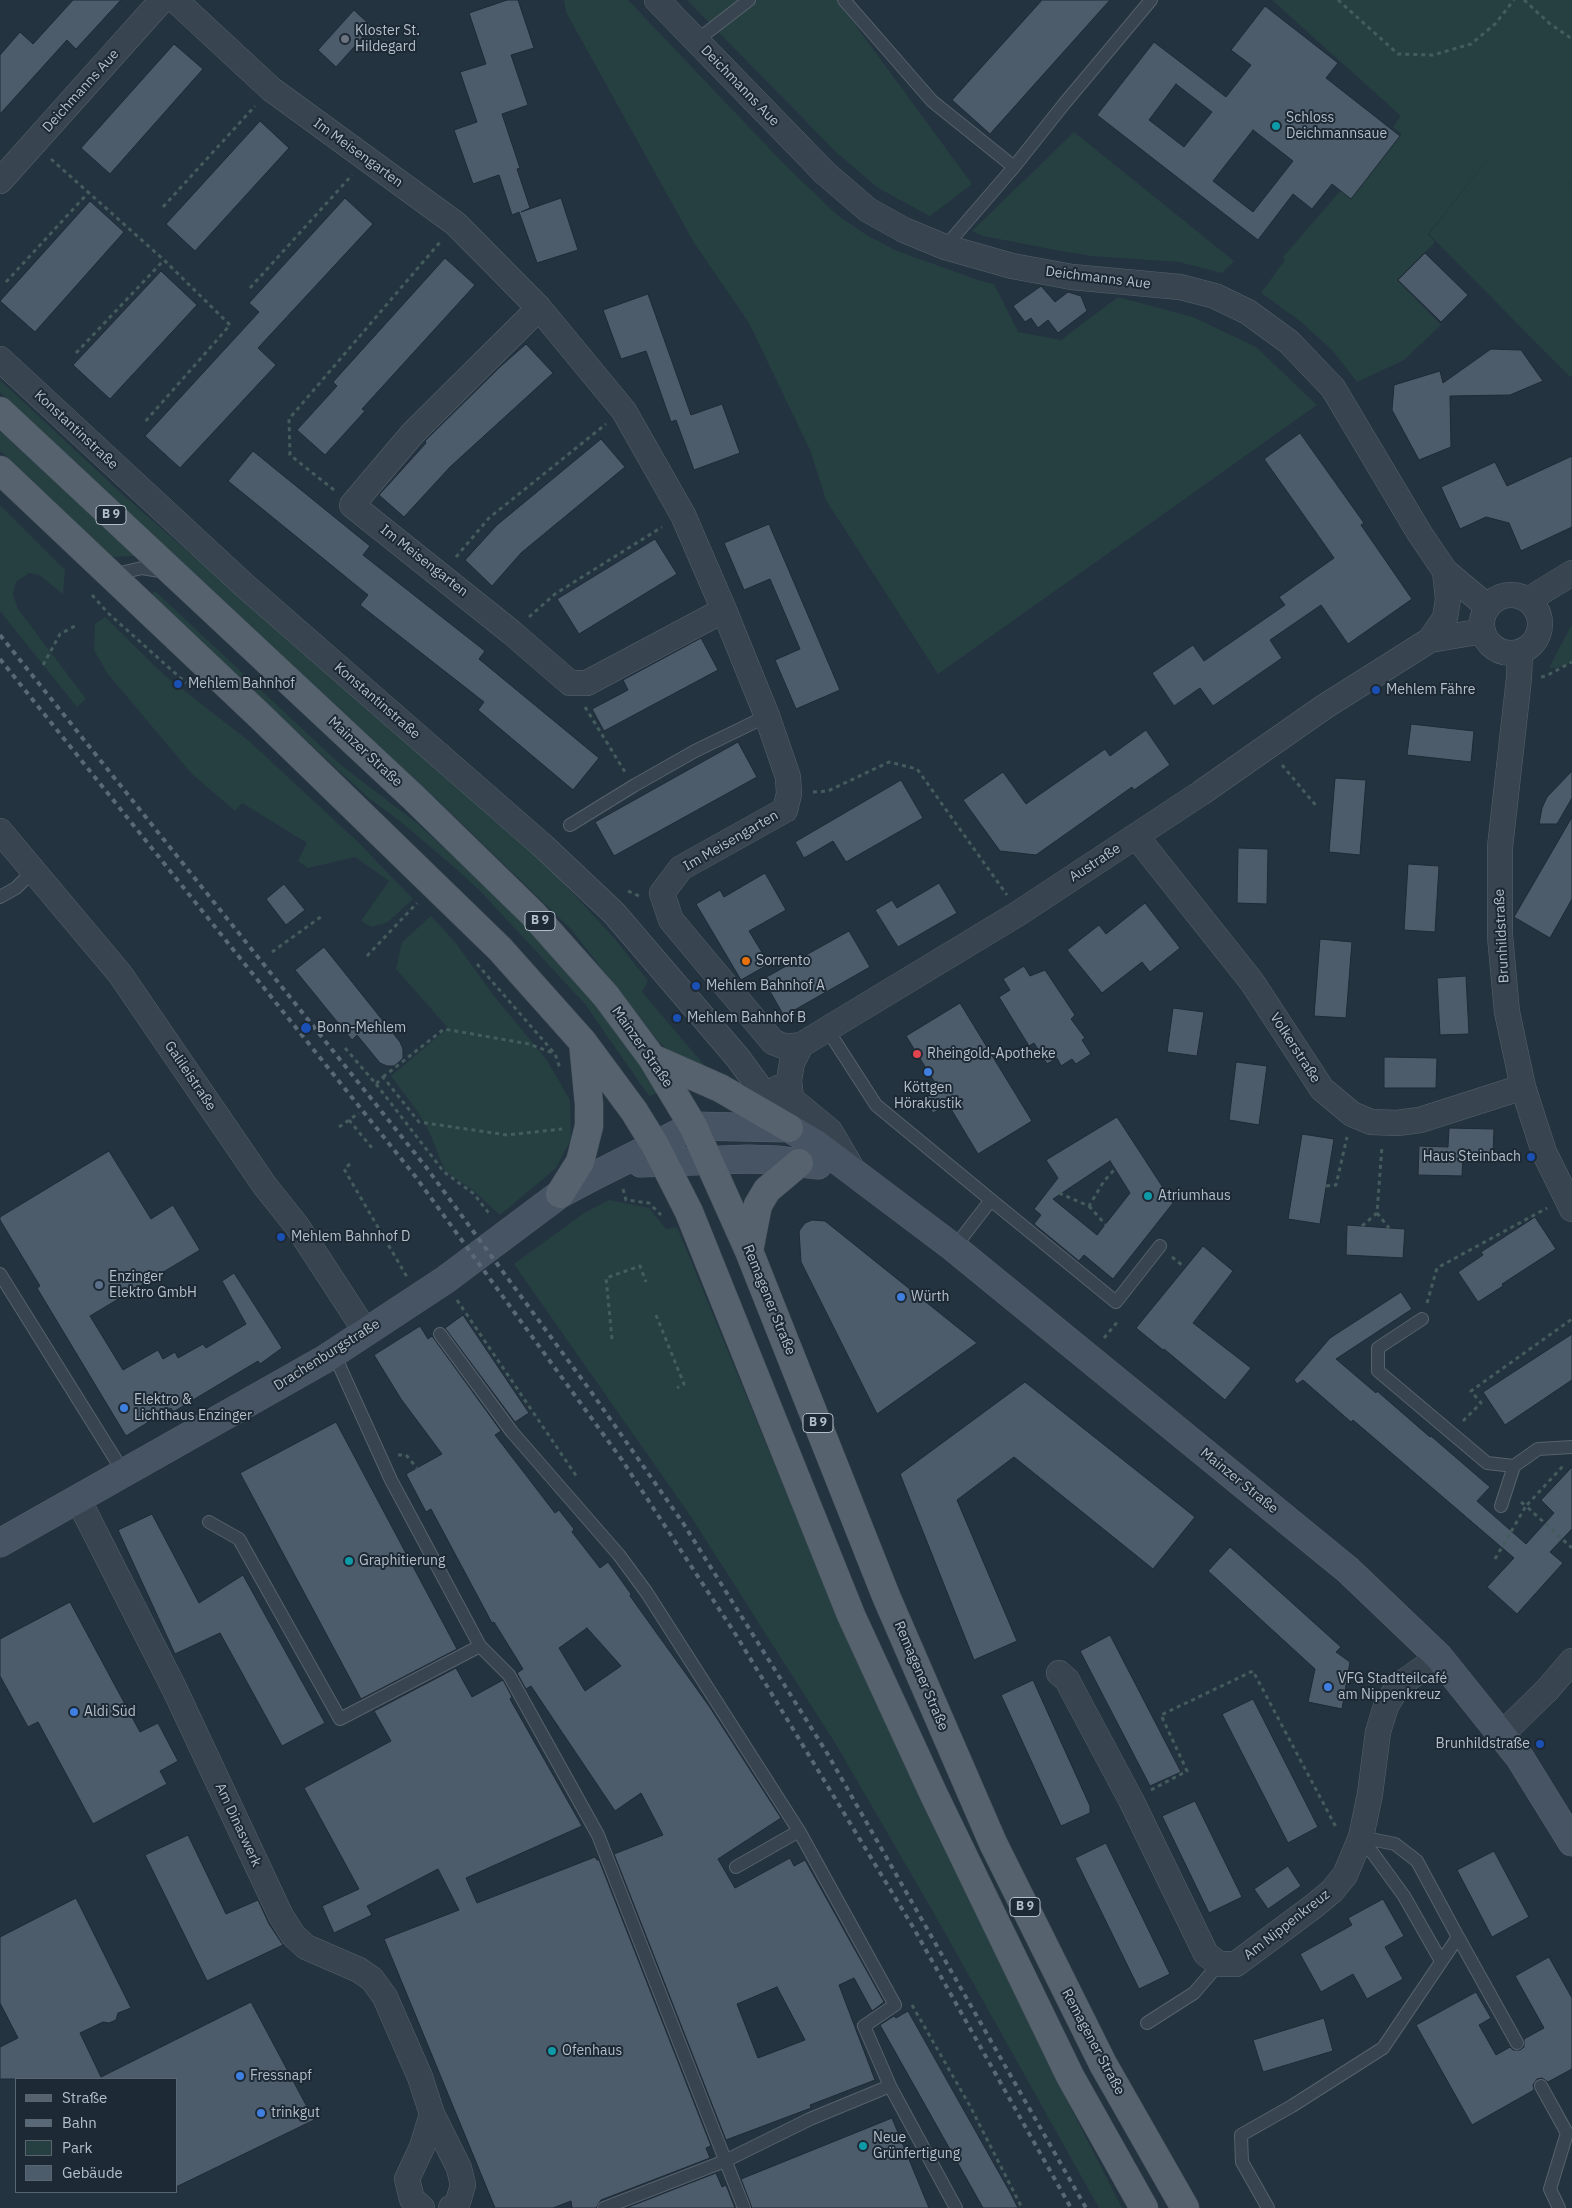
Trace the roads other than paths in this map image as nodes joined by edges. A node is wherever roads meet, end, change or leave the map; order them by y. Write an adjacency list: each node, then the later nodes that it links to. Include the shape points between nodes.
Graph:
1 (162, 0): 9 (street, Deichmanns Aue)
2 (175, 0): 11 (street, Im Meisengarten, via 270,89 456,224)
3 (657, 0): 7 (street, Deichmanns Aue)
4 (749, 0): 7 (lane)
5 (844, 0): 8 (lane, via 932,101)
6 (1150, 0): 8 (lane)
7 (696, 41): 10 (street, Deichmanns Aue, via 825,173 868,210 904,230)
8 (1014, 167): 10 (lane)
9 (0, 181)
10 (945, 246): 15 (street, Deichmanns Aue, via 1012,266 1072,277 1180,287 1215,296 1248,312 1289,342 1333,388)
11 (539, 308): 21 (street, Im Meisengarten, via 624,411 682,515); 21 (street, Im Meisengarten, via 412,433 352,505 570,683 587,683)
12 (0, 359): 35 (street, Konstantinstraße, via 244,585 586,886 614,913)
13 (0, 411): 17 (main road, Mainzer Straße / B 9)
14 (0, 470): 18 (main road, B 9)
15 (1445, 571): 20 (street, Deichmanns Aue); 23 (street, Austraße, via 1448,599 1445,618)
16 (1572, 573): 19 (street)
17 (173, 574): 18 (lane, via 142,568); 34 (main road, Mainzer Straße / B 9, via 413,797 533,914 606,996)
18 (111, 576): 32 (main road, B 9, via 433,882 500,949)
19 (1528, 600): 20 (street, via 1508,595 1498,598); 24 (street, via 1539,614 1540,631 1528,648)
20 (1488, 607): 22 (street, via 1482,619)
21 (724, 610): 25 (street, Im Meisengarten)
22 (1483, 631): 23 (street, Austraße); 24 (street, via 1494,648 1510,653)
23 (1430, 640): 28 (street, Austraße, via 1324,707)
24 (1520, 652): 36 (street, Brunhildstraße, via 1500,847 1499,895 1507,1012)
25 (767, 716): 26 (lane, via 643,780); 33 (street, Im Meisengarten, via 788,777 790,794 785,810 681,868 662,893 671,920 773,1042 786,1047)
26 (570, 825)
27 (0, 831): 29 (street, Galileistraße)
28 (1136, 836): 31 (street, Austraße, via 1020,912); 36 (street, Volkerstraße, via 1252,982 1322,1089 1352,1114 1370,1122 1397,1124 1420,1120)
29 (33, 871): 30 (lane); 52 (street, Galileistraße, via 120,974 265,1186 297,1226)
30 (0, 898)
31 (827, 1030): 33 (street, Austraße); 45 (lane, via 876,1105)
32 (582, 1042): 40 (main road, B 9, via 634,1111); 44 (main road, via 589,1104 588,1126 580,1162)
33 (802, 1045): 37 (street, via 792,1063 788,1080)
34 (652, 1058): 38 (main road, Mainzer Straße / B 9); 39 (main road, via 720,1088)
35 (738, 1058): 37 (street, Konstantinstraße); 39 (street, Konstantinstraße)
36 (1523, 1087): 46 (street, Brunhildstraße, via 1544,1152)
37 (791, 1098): 43 (street, Mainzer Straße, via 830,1131)
38 (693, 1126): 39 (street, Mainzer Straße); 40 (street, Mainzer Straße); 41 (main road, Remagener Straße / B 9)
39 (788, 1128): 43 (street, Mainzer Straße)
40 (659, 1154): 41 (street, Mainzer Straße); 44 (street, Drachenburgstraße, via 617,1164); 85 (main road, B 9, via 690,1212 851,1615 1070,2076)
41 (709, 1159): 42 (street, Mainzer Straße); 49 (main road, Remagener Straße / B 9)
42 (799, 1163): 43 (street, Mainzer Straße); 49 (main road, via 767,1190 758,1205)
43 (852, 1171): 48 (street, Mainzer Straße)
44 (560, 1194): 52 (street, Drachenburgstraße)
45 (991, 1200): 47 (lane, via 1116,1302); 48 (lane)
46 (1570, 1201)
47 (1160, 1246)
48 (954, 1248): 63 (street, Mainzer Straße, via 1348,1570)
49 (749, 1251): 86 (main road, Remagener Straße / B 9, via 886,1596 993,1843 1103,2064)
50 (0, 1274): 57 (lane)
51 (1422, 1319): 56 (lane, via 1378,1348 1378,1371 1487,1463)
52 (366, 1332): 54 (street, Drachenburgstraße)
53 (440, 1334): 67 (lane, via 512,1432 619,1555 652,1601)
54 (334, 1354): 57 (street, Drachenburgstraße); 62 (lane, via 391,1480)
55 (1572, 1447): 56 (lane, via 1538,1450)
56 (1514, 1466): 59 (lane)
57 (124, 1473): 58 (street, Drachenburgstraße)
58 (78, 1499): 61 (street, Drachenburgstraße); 78 (street, Am Dinaswerk, via 174,1688 281,1916 293,1936 306,1947 372,1979 385,1997 420,2077)
59 (1502, 1506)
60 (209, 1522): 62 (lane, via 239,1539 340,1719)
61 (0, 1543)
62 (480, 1646): 79 (lane, via 509,1675 598,1835)
63 (1439, 1657): 66 (street, Mainzer Straße); 69 (street, Am Nippenkreuz, via 1398,1686 1386,1706 1378,1732 1370,1794)
64 (1572, 1661): 66 (street)
65 (1059, 1673): 73 (street, via 1067,1680 1131,1800 1206,1954)
66 (1502, 1734): 68 (street, Mainzer Straße)
67 (799, 1831): 70 (lane); 76 (lane, via 895,2005 864,2026)
68 (1572, 1842)
69 (1357, 1848): 71 (lane, via 1395,1844 1416,1861); 72 (lane, via 1404,1896); 73 (street, Am Nippenkreuz, via 1345,1875 1332,1891 1236,1964)
70 (736, 1867)
71 (1458, 1937): 72 (lane); 75 (lane)
72 (1441, 1961): 87 (lane, via 1383,2048 1241,2135 1242,2162)
73 (1219, 1964): 74 (lane, via 1194,1993)
74 (1146, 2023)
75 (1517, 2043)
76 (890, 2086): 79 (lane, via 810,2119); 84 (lane)
77 (1541, 2086): 88 (lane, via 1567,2133 1550,2189)
78 (432, 2114): 80 (street, Am Dinaswerk, via 459,2168 463,2185); 81 (street, via 408,2179 412,2199)
79 (725, 2162): 82 (lane); 83 (lane)
80 (456, 2207)
81 (422, 2208)
82 (604, 2208)
83 (744, 2208)
84 (956, 2208)
85 (1144, 2208)
86 (1185, 2208)
87 (1268, 2208)
88 (1559, 2208)

